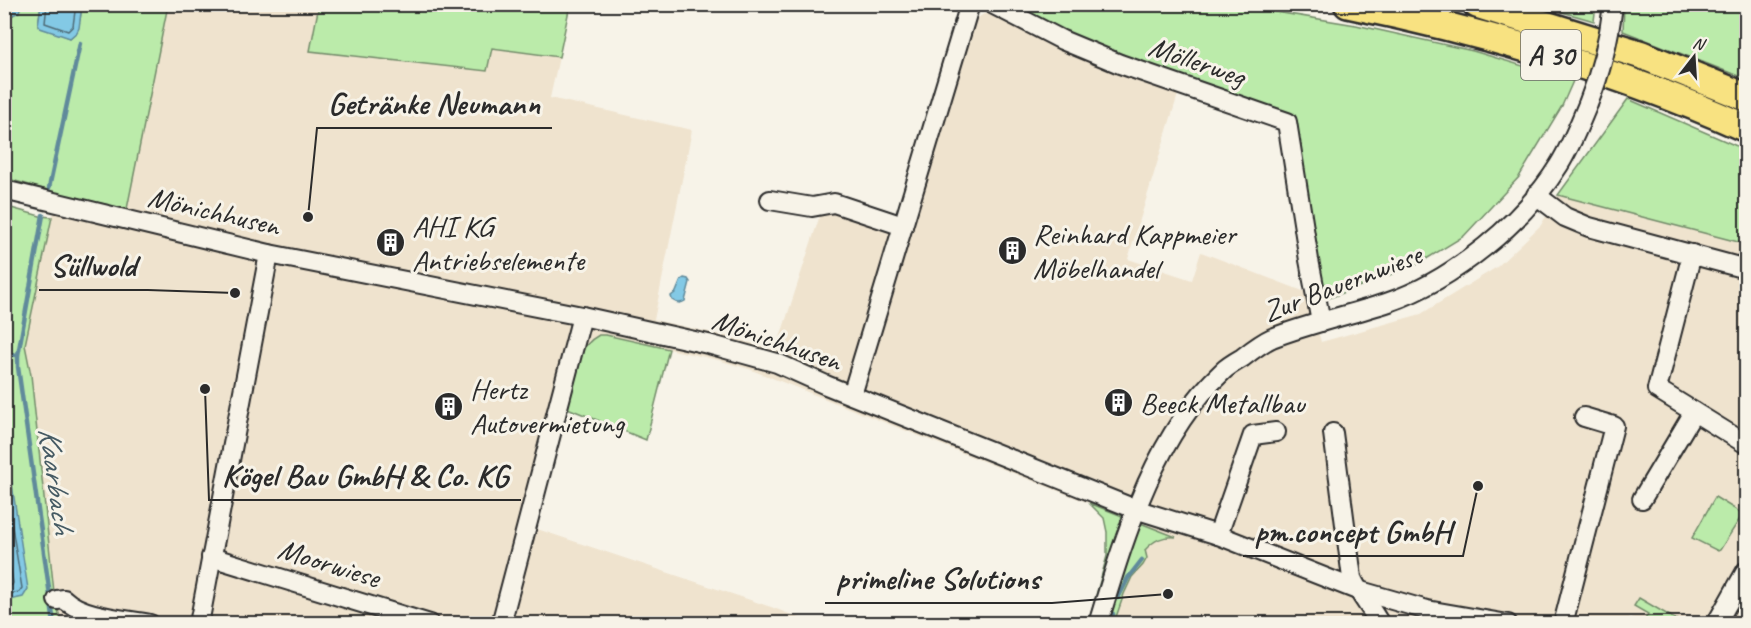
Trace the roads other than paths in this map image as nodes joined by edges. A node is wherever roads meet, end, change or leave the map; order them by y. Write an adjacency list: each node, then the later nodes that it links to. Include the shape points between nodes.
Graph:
1 (970, 4): 11 (street)
2 (992, 4): 16 (street, Möllerweg, via 1120,64 1287,122)
3 (1348, 4): 7 (highway, A 30, via 1481,34 1564,58)
4 (1477, 4): 6 (highway, A 30, via 1642,56)
5 (1612, 5): 9 (street, Zur Bauernwiese, bridge, via 1604,56 1588,104 1570,147)
6 (1746, 97)
7 (1746, 128)
8 (7, 191): 12 (street, Mönichhusen)
9 (1536, 195): 13 (street, via 1564,217 1589,227); 16 (street, Zur Bauernwiese, via 1489,244 1422,288 1390,302)
10 (770, 200): 11 (street, via 812,207 834,203)
11 (903, 226): 17 (street)
12 (270, 254): 15 (street, Mönichhusen); 26 (street)
13 (1692, 254): 14 (street); 18 (street, via 1657,389)
14 (1746, 269)
15 (582, 316): 17 (street, Mönichhusen, via 777,363); 33 (street)
16 (1321, 322): 24 (street, Zur Bauernwiese, via 1270,339 1224,370 1176,429)
17 (852, 395): 24 (street, Mönichhusen)
18 (1694, 412): 22 (street); 23 (street)
19 (1584, 417): 37 (street, via 1614,426)
20 (1276, 432): 25 (street, via 1253,435)
21 (1333, 433): 28 (street, via 1352,578)
22 (1746, 444)
23 (1642, 499)
24 (1135, 509): 25 (street, Mönichhusen); 34 (street, Zur Bauernwiese)
25 (1218, 535): 28 (street, Mönichhusen)
26 (211, 557): 31 (street); 32 (street, Moorwiese)
27 (1746, 571): 38 (street)
28 (1357, 590): 35 (street); 36 (street, Mönichhusen, via 1427,610)
29 (68, 624): 30 (street, via 64,602 83,611)
30 (150, 624)
31 (199, 624)
32 (430, 624)
33 (501, 624)
34 (1098, 624)
35 (1380, 624)
36 (1508, 624)
37 (1563, 624)
38 (1716, 624)

